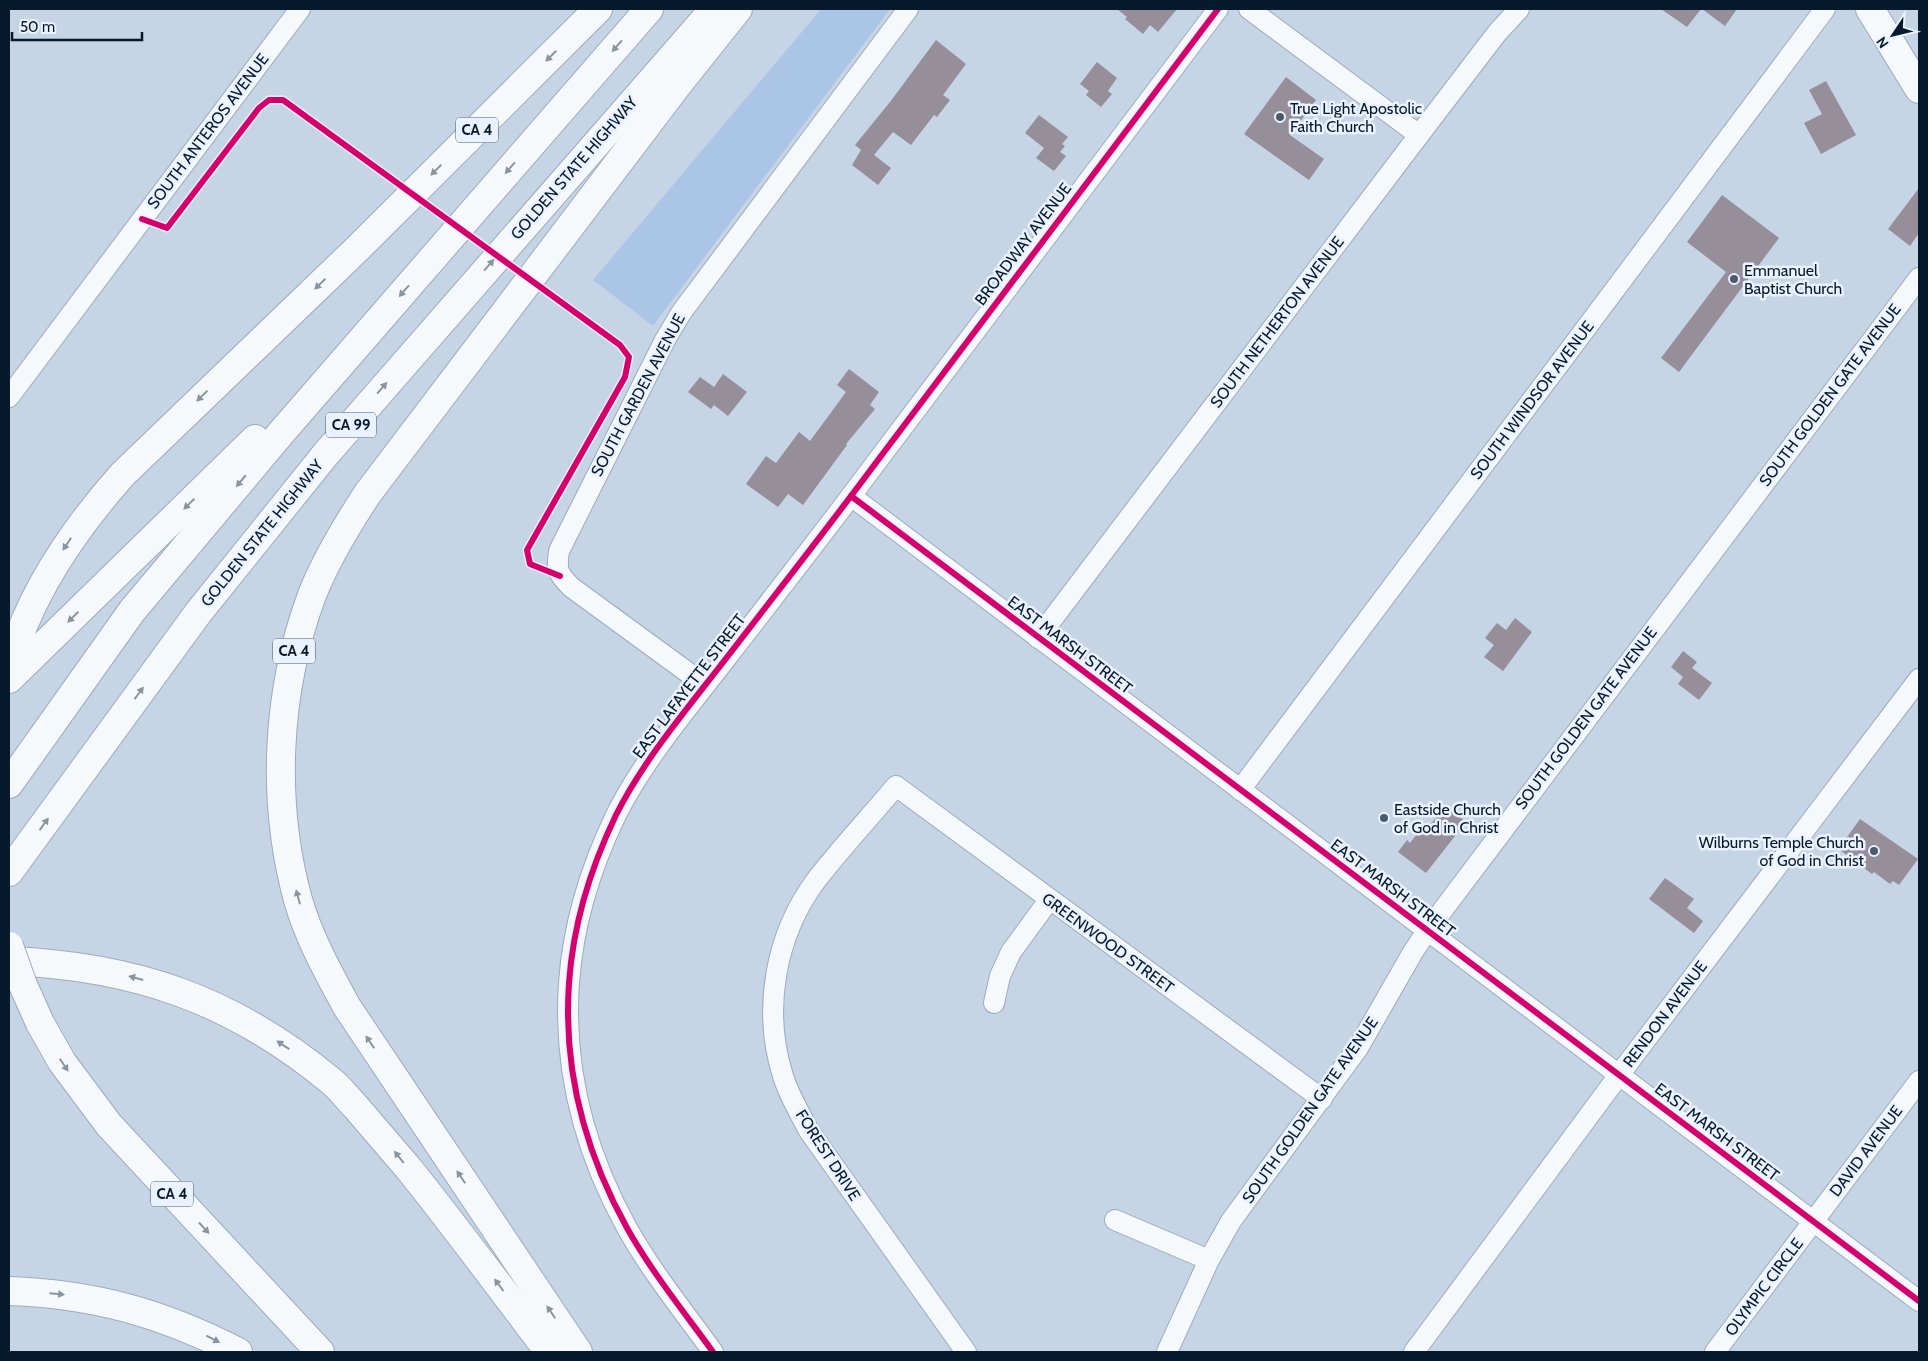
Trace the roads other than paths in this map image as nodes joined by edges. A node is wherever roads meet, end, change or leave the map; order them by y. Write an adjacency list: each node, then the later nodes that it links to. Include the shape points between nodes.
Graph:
1 (300, 9): 15 (street, SOUTH ANTEROS AVENUE)
2 (598, 9): 19 (main road, CA 4, one-way to 19, via 355,251 161,435 96,504 61,553 42,588)
3 (649, 9): 16 (main road, CA 99, one-way to 16)
4 (714, 9): 26 (main road, GOLDEN STATE HIGHWAY / CA 99, one-way to 4, via 198,613 325,455)
5 (738, 9): 43 (main road, CA 4, one-way to 5, via 347,1006 317,950 299,901 282,811 280,766 288,674 313,594 334,548 368,493)
6 (908, 9): 22 (street, SOUTH GARDEN AVENUE, via 680,313 559,551 557,565 560,576 571,587)
7 (1218, 9): 17 (street, BROADWAY AVENUE)
8 (1249, 9): 13 (street)
9 (1519, 9): 13 (street, SOUTH NETHERTON AVENUE)
10 (1824, 9): 25 (street, SOUTH WINDSOR AVENUE)
11 (1870, 9): 12 (main road)
12 (1919, 89)
13 (1419, 134): 18 (street, SOUTH NETHERTON AVENUE)
14 (1919, 278): 28 (street, SOUTH GOLDEN GATE AVENUE)
15 (9, 397)
16 (281, 433): 20 (main road, one-way to 20, via 257,437); 23 (main road, CA 99, one-way to 23, via 132,611)
17 (851, 496): 18 (street, EAST MARSH STREET); 22 (street, EAST LAFAYETTE STREET)
18 (1038, 638): 25 (street, EAST MARSH STREET)
19 (9, 667)
20 (9, 679)
21 (1919, 679): 32 (street, RENDON AVENUE)
22 (705, 685): 44 (street, EAST LAFAYETTE STREET, via 654,754 617,813 590,878 573,947 568,1018 573,1077 581,1116 601,1176 628,1230)
23 (9, 784)
24 (896, 786): 27 (street, GREENWOOD STREET); 45 (street, FOREST DRIVE, via 817,880 792,922 776,970 772,1020 775,1045 783,1077 809,1131)
25 (1240, 790): 28 (street, EAST MARSH STREET)
26 (9, 872)
27 (1049, 900): 31 (street, via 1011,952 1000,976); 34 (street, GREENWOOD STREET)
28 (1427, 931): 32 (street, EAST MARSH STREET); 34 (street, SOUTH GOLDEN GATE AVENUE, via 1358,1048)
29 (9, 946): 41 (main road, CA 4, one-way to 41, bridge, via 40,1023 62,1062 109,1125)
30 (9, 961): 42 (main road, one-way to 30, via 466,1240 386,1141 333,1082 283,1044 225,1010 164,986 85,967)
31 (994, 1003)
32 (1619, 1075): 36 (street, EAST MARSH STREET); 47 (street, RENDON AVENUE)
33 (1919, 1080): 36 (street, DAVID AVENUE)
34 (1322, 1099): 37 (street, SOUTH GOLDEN GATE AVENUE, via 1231,1221)
35 (1115, 1220): 37 (street)
36 (1813, 1221): 39 (street, EAST MARSH STREET); 48 (street, OLYMPIC CIRCLE)
37 (1209, 1260): 46 (street, SOUTH GOLDEN GATE AVENUE)
38 (9, 1291): 40 (main road, one-way to 40, via 108,1302 162,1317)
39 (1919, 1301)
40 (238, 1352)
41 (320, 1352)
42 (549, 1352)
43 (578, 1352)
44 (713, 1352)
45 (966, 1352)
46 (1168, 1352)
47 (1414, 1352)
48 (1715, 1352)

